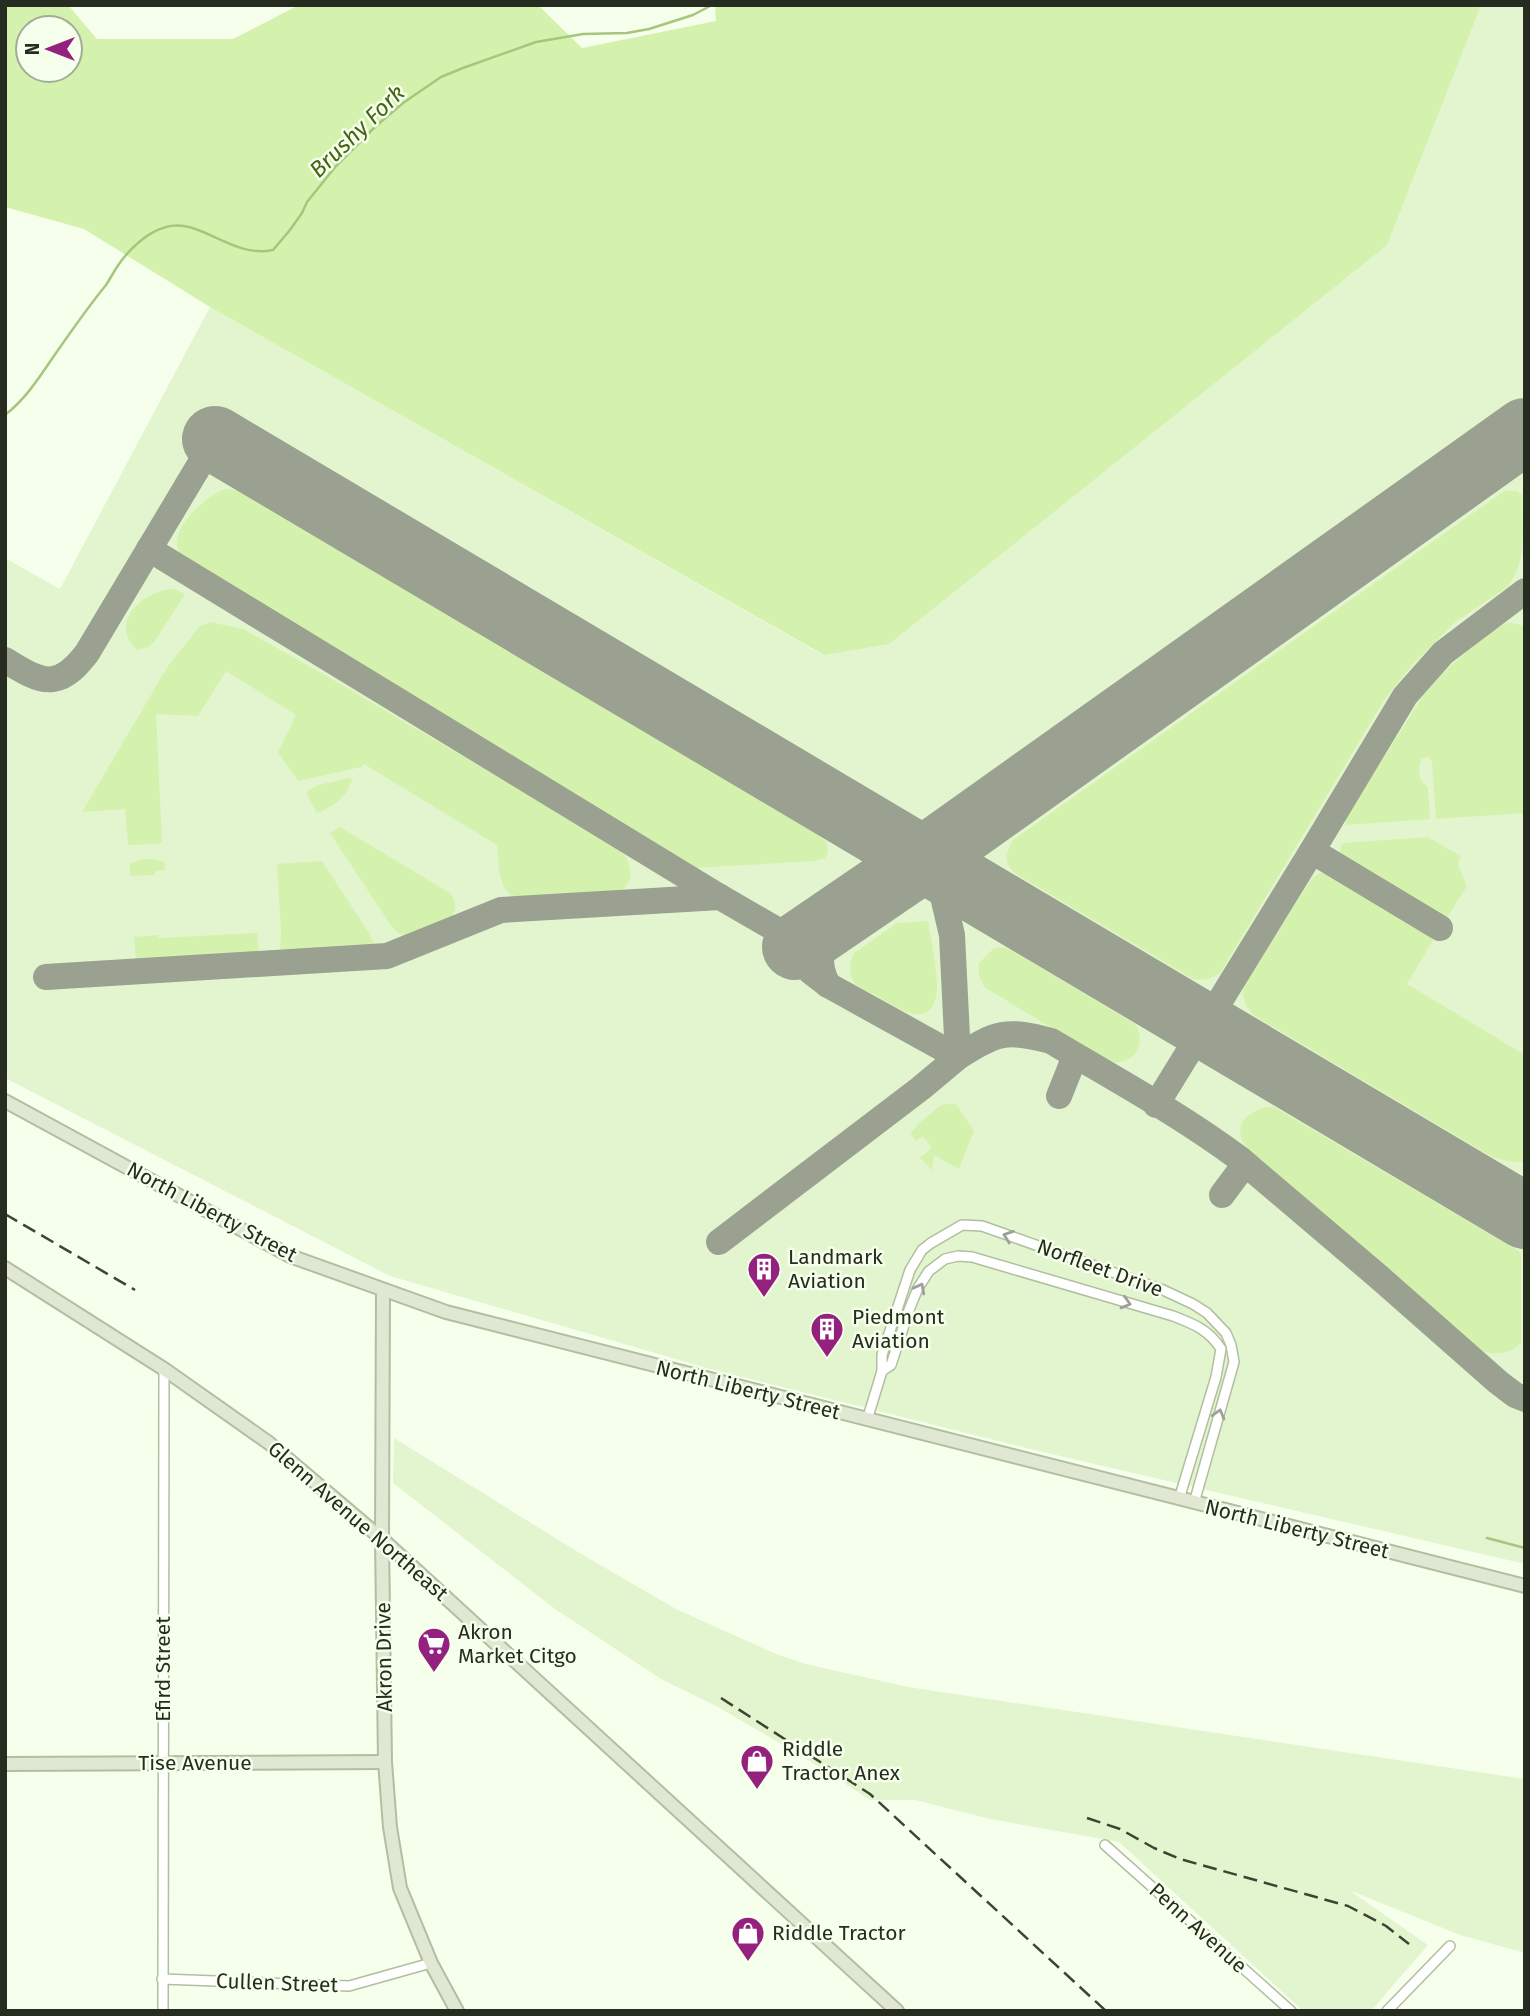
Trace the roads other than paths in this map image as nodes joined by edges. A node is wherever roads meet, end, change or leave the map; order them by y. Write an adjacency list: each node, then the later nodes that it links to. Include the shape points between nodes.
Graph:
1 (5, 1101): 3 (main road, North Liberty Street, via 290,1256)
2 (5, 1268): 6 (main road, Glenn Avenue Northeast)
3 (383, 1290): 8 (main road, North Liberty Street, via 446,1312); 13 (main road, Akron Drive)
4 (1219, 1364): 5 (street); 7 (street, Norfleet Drive, one-way to 4, via 891,1365 909,1310 929,1271 945,1259 965,1255 1198,1325 1221,1349); 9 (street)
5 (1233, 1367): 7 (street, Norfleet Drive, one-way to 7, via 1226,1333 1193,1304 995,1231 962,1225 922,1250 910,1270 882,1355); 10 (street, Norfleet Drive, one-way to 5)
6 (164, 1369): 13 (main road, Glenn Avenue Northeast, via 269,1443); 16 (street, Efird Street)
7 (882, 1371): 8 (street, Norfleet Drive)
8 (867, 1420): 11 (main road, North Liberty Street)
9 (1196, 1443): 10 (street); 11 (street)
10 (1210, 1446): 12 (street, Norfleet Drive)
11 (1179, 1499): 12 (main road, North Liberty Street)
12 (1194, 1503): 14 (main road, North Liberty Street)
13 (382, 1539): 15 (main road, Akron Drive); 24 (main road, Glenn Avenue Northeast)
14 (1525, 1586)
15 (385, 1762): 16 (main road, Tise Avenue); 20 (main road, Akron Drive, via 400,1888)
16 (163, 1763): 17 (main road, Tise Avenue); 21 (street, Efird Street)
17 (5, 1764)
18 (1105, 1845): 25 (street, Penn Avenue)
19 (1450, 1946): 26 (street)
20 (431, 1963): 21 (street, Cullen Street, via 349,1986); 23 (main road, Akron Drive)
21 (162, 1979): 22 (street, Efird Street)
22 (163, 2011)
23 (457, 2011)
24 (897, 2011)
25 (1291, 2011)
26 (1387, 2011)

